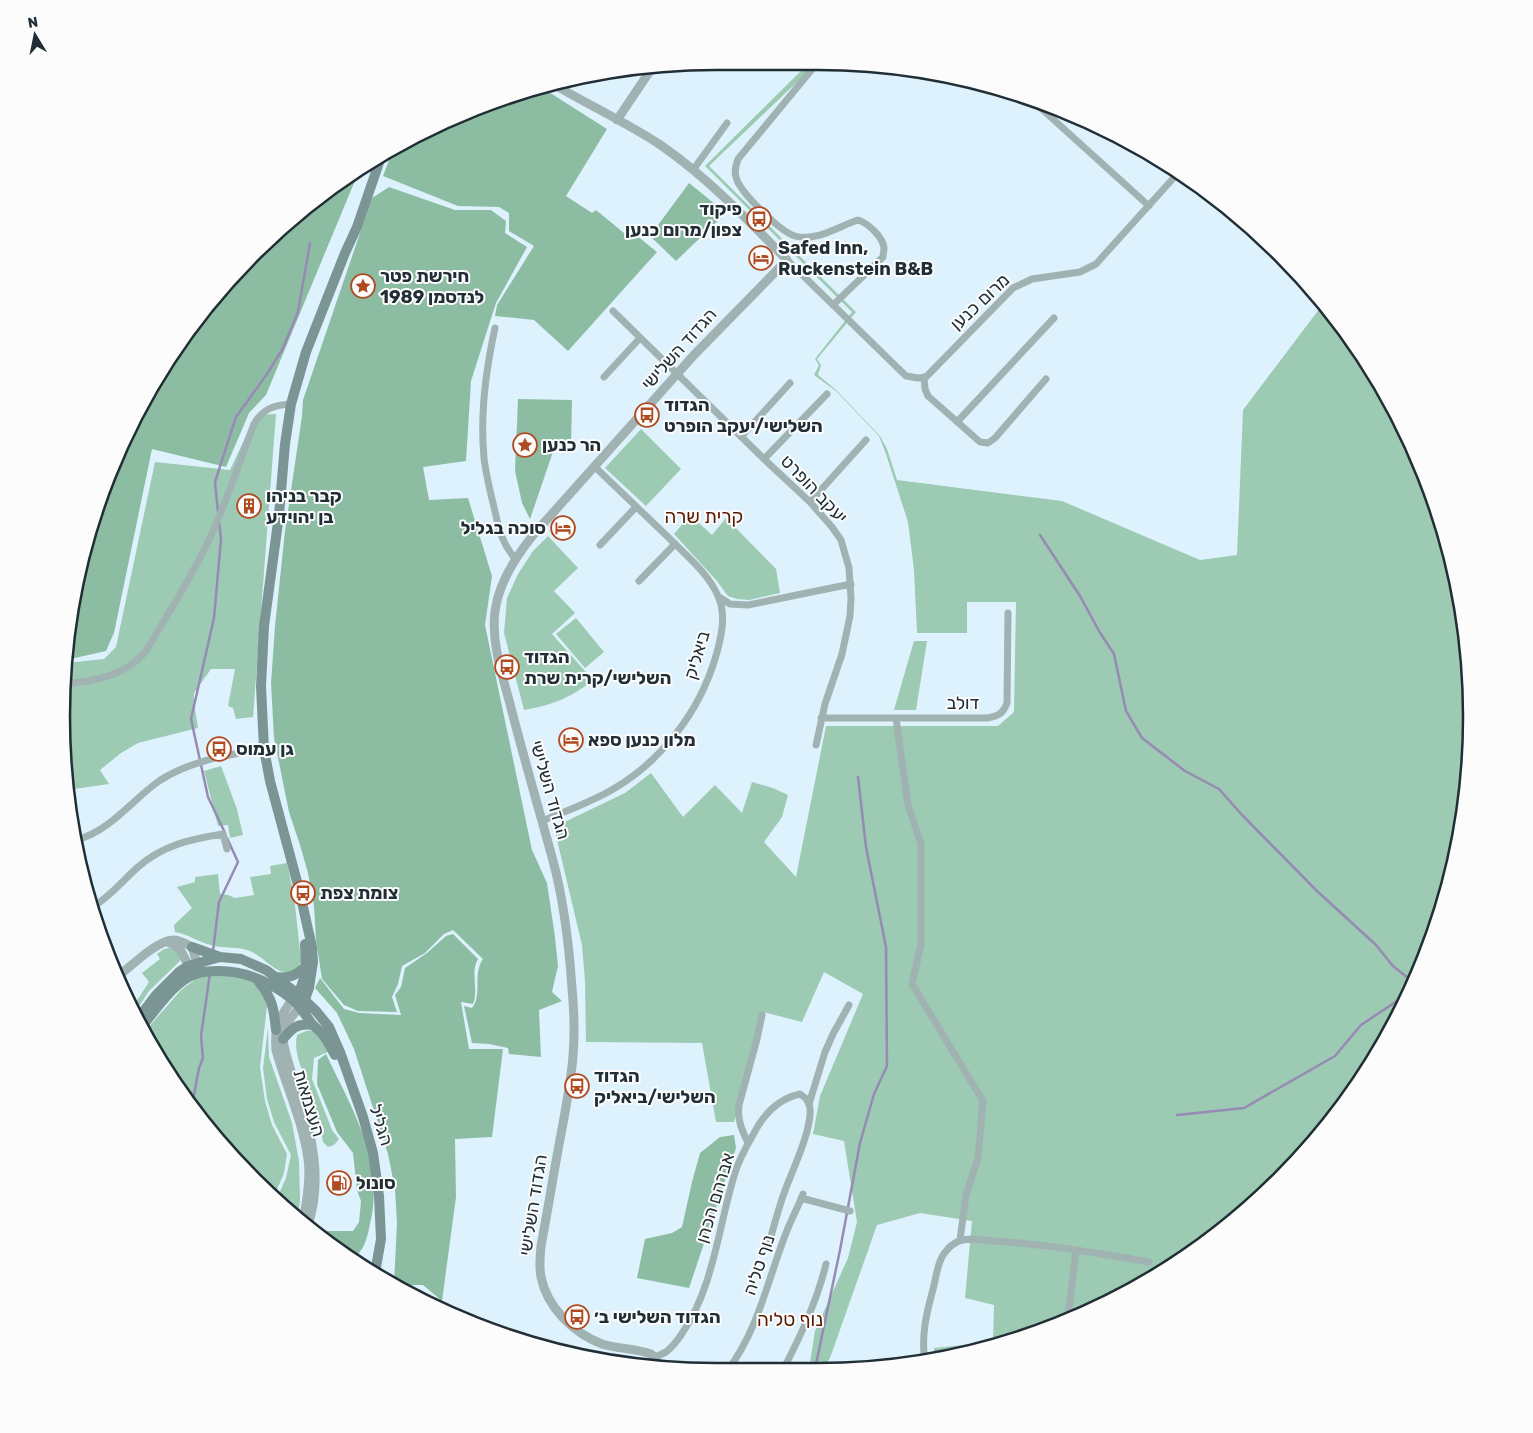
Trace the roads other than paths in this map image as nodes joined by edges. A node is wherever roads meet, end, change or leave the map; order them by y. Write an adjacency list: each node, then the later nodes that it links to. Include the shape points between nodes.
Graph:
1 (811, 70): 12 (street, via 738,159 735,172 738,185 748,198 782,229 796,236 821,234 858,220 866,222 882,240 883,256)
2 (648, 74): 5 (street)
3 (562, 89): 5 (street)
4 (1045, 112): 10 (street)
5 (617, 120): 8 (street)
6 (727, 124): 8 (street)
7 (378, 166): 23 (main road, via 306,352)
8 (693, 170): 11 (street)
9 (1174, 178): 10 (street, מרום כנען)
10 (1149, 206): 18 (street, מרום כנען, via 1096,264 1080,272 1032,279 1013,288)
11 (787, 260): 12 (street); 17 (street, הגדוד השלישי)
12 (834, 305): 18 (street, via 906,376)
13 (613, 311): 16 (street)
14 (1054, 318): 24 (street)
15 (495, 328): 33 (street, via 487,372 484,458 502,539)
16 (640, 338): 17 (street); 19 (street)
17 (677, 375): 25 (street, יעקב הופרט); 28 (street, הגדוד השלישי)
18 (924, 377): 24 (street, via 928,396)
19 (604, 378)
20 (1046, 379): 24 (street, via 988,443 980,442)
21 (790, 383): 25 (street)
22 (827, 394): 27 (street)
23 (291, 404): 38 (street, via 266,409 259,415 218,522 146,651 115,674); 42 (main road, via 264,626)
24 (957, 422)
25 (740, 437): 27 (street, יעקב הופרט)
26 (866, 440): 29 (street)
27 (764, 459): 29 (street, יעקב הופרט)
28 (595, 467): 30 (street, ביאליק); 33 (street, הגדוד השלישי, via 534,534)
29 (810, 502): 35 (street, יעקב הופרט, via 842,540)
30 (636, 507): 31 (street); 32 (street, ביאליק)
31 (600, 544)
32 (675, 544): 34 (street); 36 (street, ביאליק, via 713,585)
33 (516, 560): 43 (street, הגדוד השלישי, via 503,584 496,609 496,649)
34 (639, 581)
35 (851, 584): 36 (street, via 748,606 730,604); 39 (street, יעקב הופרט, via 850,616 842,654)
36 (719, 597): 43 (street, ביאליק, via 722,610 720,643 703,689 678,731 652,760 615,788)
37 (1008, 613): 40 (street, דולב, via 1008,691 1004,711 987,718)
38 (71, 683)
39 (821, 718): 40 (street, דולב); 41 (street, יעקב הופרט)
40 (896, 718): 71 (street, via 908,805 921,844 921,944 912,984 983,1101 978,1158 966,1195)
41 (816, 745)
42 (264, 749): 44 (street, via 210,759 176,771 104,827); 47 (main road)
43 (542, 821): 79 (street, הגדוד השלישי, via 566,925 574,1056 541,1246 541,1276 556,1311 581,1332 613,1347 646,1352)
44 (81, 838)
45 (227, 849): 46 (street, via 222,834 175,844 147,860)
46 (98, 903)
47 (308, 933): 52 (main road); 57 (main road, via 312,975)
48 (166, 941): 49 (street, via 175,940); 51 (street, via 177,945); 53 (street)
49 (192, 947): 50 (main road); 51 (street)
50 (220, 957): 51 (main road); 56 (main road, via 241,959)
51 (192, 964): 54 (street); 59 (main road, via 164,985)
52 (305, 966): 56 (main road, via 296,975); 57 (main road)
53 (123, 973)
54 (196, 974): 55 (main road, via 228,972); 61 (main road, via 176,987)
55 (255, 978): 57 (main road); 63 (main road, via 271,999)
56 (276, 978): 57 (main road)
57 (299, 1000): 62 (main road, הגליל); 63 (street, העצמאות, via 282,1014); 64 (street); 65 (main road, הגליל, via 329,1027)
58 (849, 1005): 66 (street, via 825,1052)
59 (143, 1013)
60 (762, 1015): 67 (street, via 737,1116)
61 (147, 1021)
62 (314, 1025): 64 (main road, via 293,1028); 65 (main road, הגליל, via 323,1034)
63 (276, 1030): 69 (street, העצמאות, via 276,1050 308,1159)
64 (283, 1039): 70 (street, העצמאות, via 315,1158)
65 (348, 1077): 76 (main road, הגליל, via 373,1154 381,1239)
66 (809, 1104): 67 (street, אברהם הכהן, via 800,1094 776,1105 766,1113); 72 (street, via 806,1132)
67 (748, 1143): 80 (street, אברהם הכהן, via 734,1175 698,1307 678,1340)
68 (850, 1211): 81 (street, נוף טליה, via 802,1196 759,1310)
69 (304, 1214)
70 (310, 1219)
71 (960, 1240): 73 (street, via 1016,1242); 78 (street, via 942,1257 924,1328)
72 (769, 1244)
73 (1076, 1250): 74 (street); 77 (street)
74 (1149, 1262)
75 (826, 1264): 82 (street, via 810,1314)
76 (376, 1266)
77 (1069, 1312)
78 (924, 1354)
79 (654, 1360)
80 (658, 1360)
81 (733, 1363)
82 (786, 1363)

